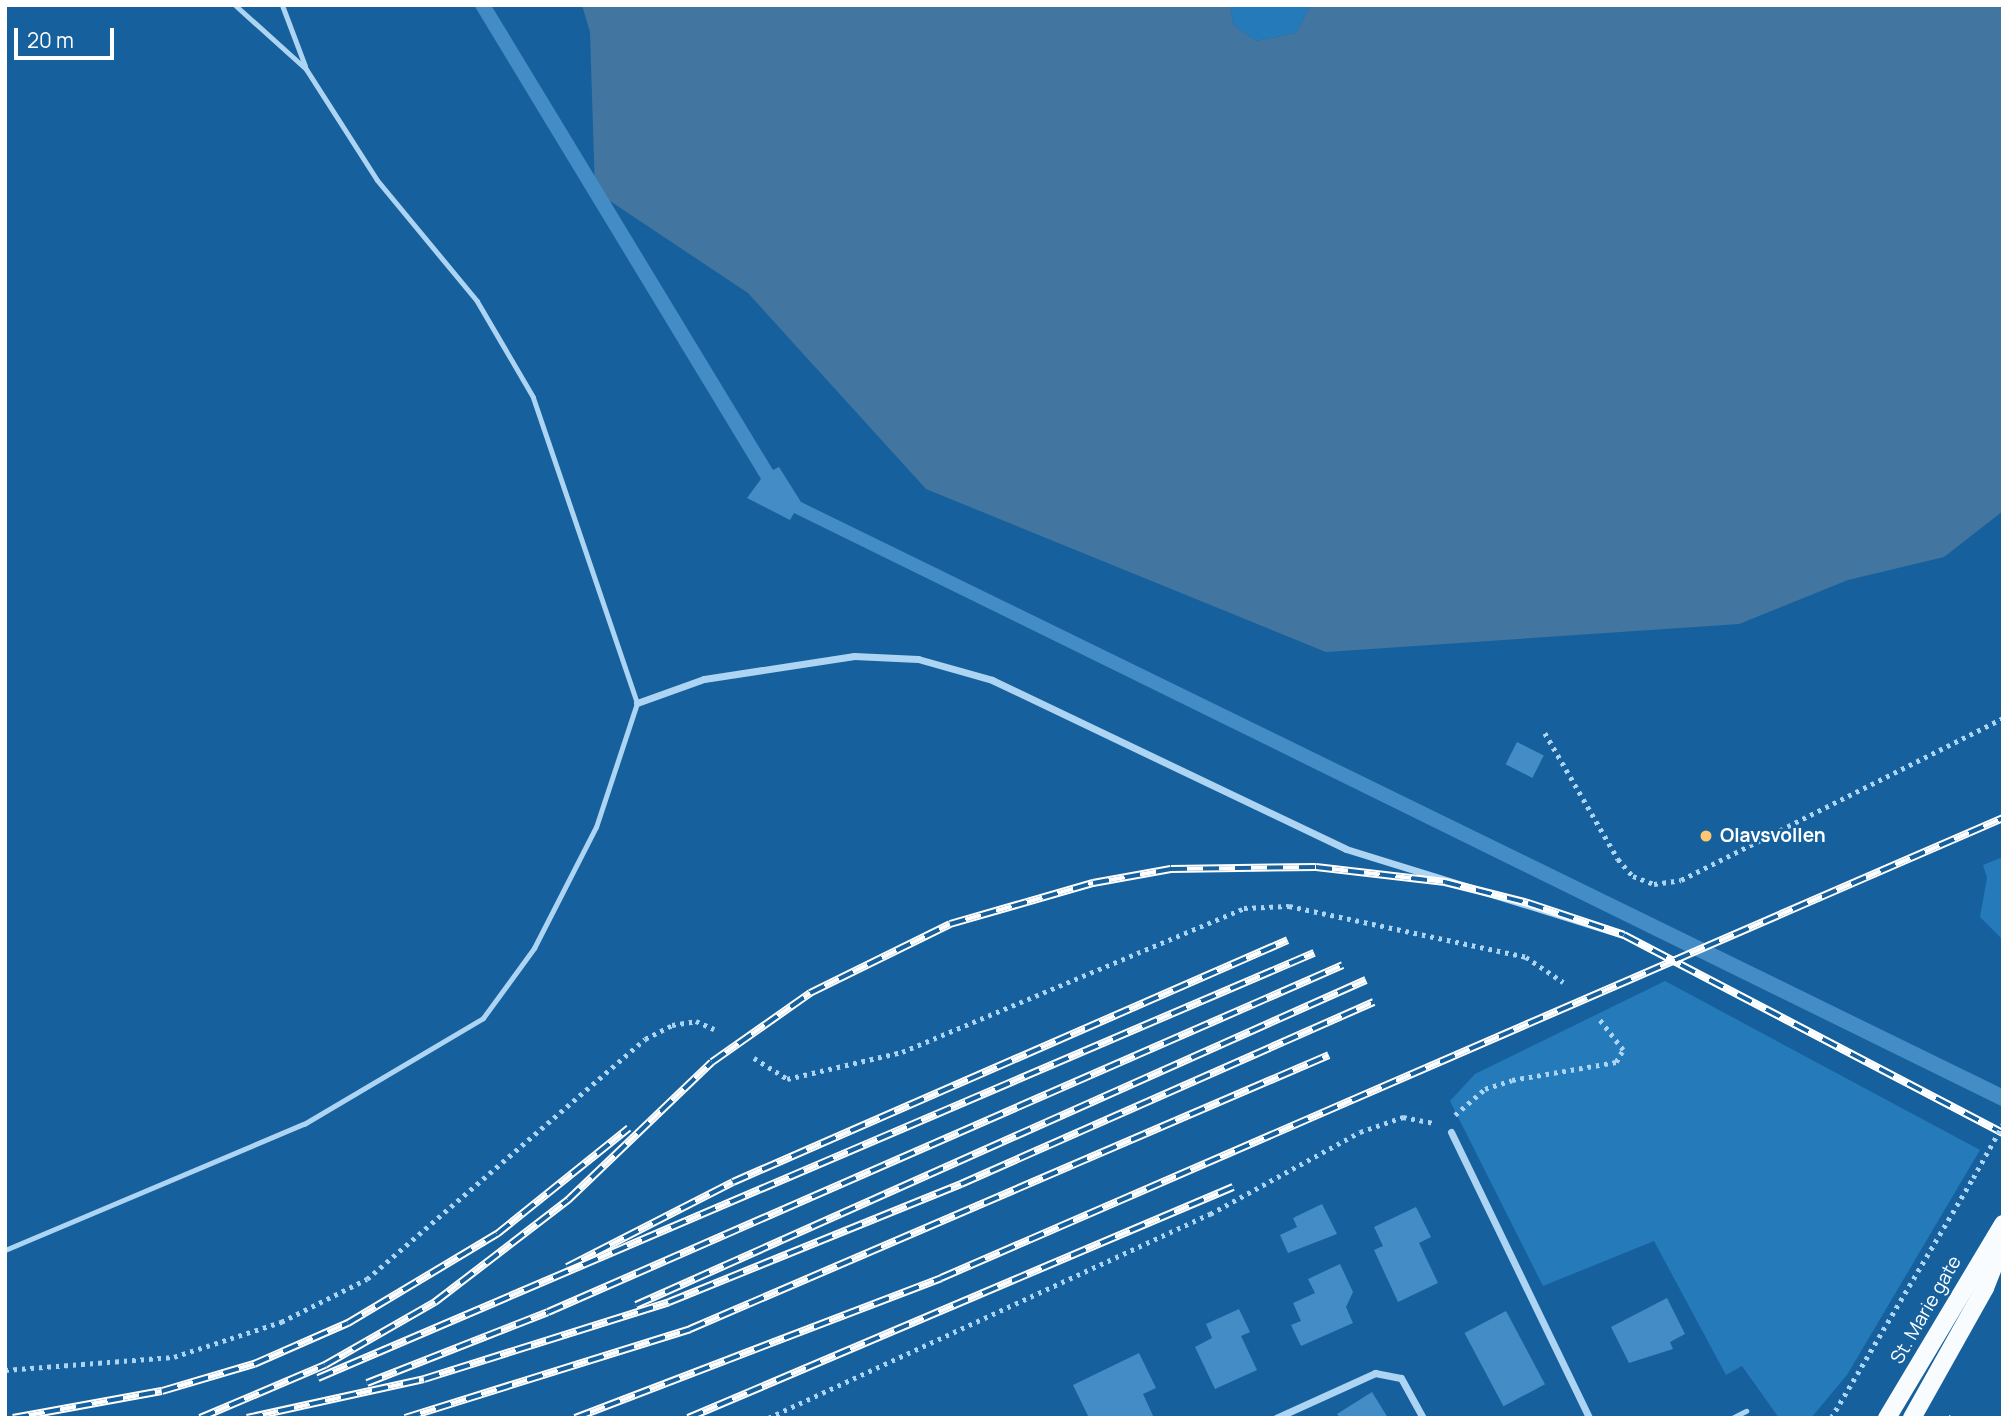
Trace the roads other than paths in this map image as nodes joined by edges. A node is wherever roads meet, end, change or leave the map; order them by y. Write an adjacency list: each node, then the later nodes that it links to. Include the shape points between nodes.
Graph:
1 (235, 5): 3 (lane)
2 (282, 5): 3 (lane)
3 (306, 69): 4 (lane, via 377,180 477,301 533,397)
4 (637, 703): 6 (street, via 704,679 855,656 918,659 992,680 1346,849 1624,935); 9 (lane, via 596,827 534,948 483,1018 304,1125)
5 (1451, 1132): 14 (street)
6 (2003, 1133)
7 (2003, 1224): 10 (main road, St. Marie gate)
8 (2003, 1242): 18 (main road, St. Marie gate, via 1985,1288)
9 (5, 1250)
10 (1907, 1385): 16 (main road); 17 (main road, St. Marie gate)
11 (1746, 1411): 15 (lane)
12 (1276, 1418): 13 (street, via 1375,1373 1401,1378)
13 (1423, 1418)
14 (1589, 1418)
15 (1732, 1418)
16 (1877, 1418)
17 (1887, 1418)
18 (1912, 1418)

